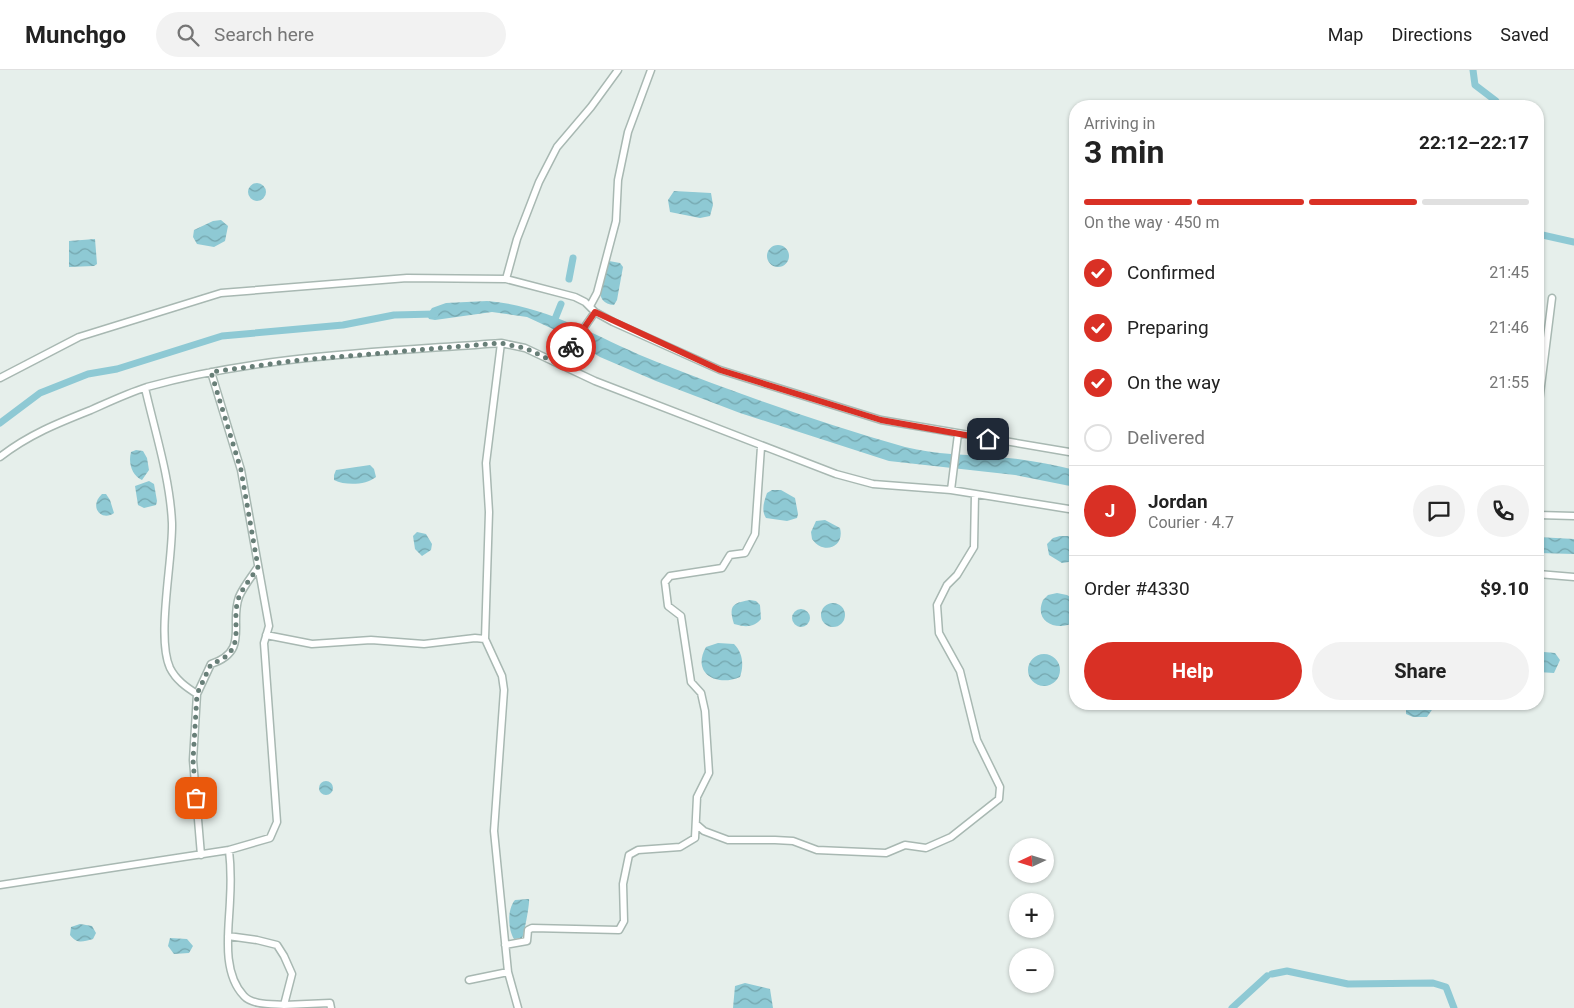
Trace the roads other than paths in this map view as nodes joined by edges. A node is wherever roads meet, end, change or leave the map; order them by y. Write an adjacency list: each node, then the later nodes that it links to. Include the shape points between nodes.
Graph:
1 (618, 70): 3 (street, via 557,146 517,239)
2 (651, 70): 5 (street, via 628,132 618,180 616,221 597,294)
3 (506, 279): 5 (street, via 575,297); 11 (street, via 407,278 221,293 79,337)
4 (1552, 298): 8 (street)
5 (590, 306): 6 (street)
6 (595, 312): 9 (street); 13 (street, via 720,370 881,420)
7 (500, 343): 9 (street, via 525,348); 10 (street, via 300,360); 26 (street, via 486,463 489,512)
8 (1544, 362)
9 (559, 364): 14 (street)
10 (211, 372): 12 (street); 22 (street, via 241,470)
11 (0, 378)
12 (145, 388): 16 (street, via 43,429); 27 (street, via 172,521 165,637 170,667 182,685)
13 (958, 434): 15 (street); 17 (street)
14 (761, 447): 17 (street, via 873,484); 28 (street, via 755,534 745,553 730,556 722,568 670,576 666,582 668,606 681,616 690,682 701,693 705,710 709,773 697,797)
15 (1069, 452)
16 (0, 457)
17 (951, 490): 18 (street)
18 (975, 494): 19 (street); 28 (street, via 974,547 947,585 938,606 939,633 960,671 977,740 1000,787 999,799 951,836 926,848 905,845 886,853 817,850 775,840 728,840 704,831)
19 (1069, 509)
20 (1544, 515): 21 (street)
21 (1574, 516)
22 (258, 567): 25 (street, via 269,626); 27 (street, via 239,598 235,643 225,659 211,664)
23 (1544, 574): 24 (street)
24 (1574, 577)
25 (266, 634): 26 (street, via 312,644 371,640 424,644); 29 (street, via 264,643 277,822 270,838)
26 (485, 639): 33 (street, via 502,676 504,690 494,831)
27 (197, 694): 30 (street, via 193,760)
28 (696, 824): 33 (street, via 695,838 680,847 638,850 629,855 623,884 624,921 619,930 532,928 528,930 527,941)
29 (229, 850): 30 (street); 32 (street)
30 (201, 855): 31 (street)
31 (0, 884)
32 (228, 936): 36 (street, via 232,972 244,997 253,1002); 36 (street, via 276,945 292,974)
33 (505, 945): 34 (street)
34 (508, 972): 35 (street); 38 (street)
35 (469, 980)
36 (284, 1006): 37 (street, via 330,1003)
37 (331, 1008)
38 (518, 1008)

